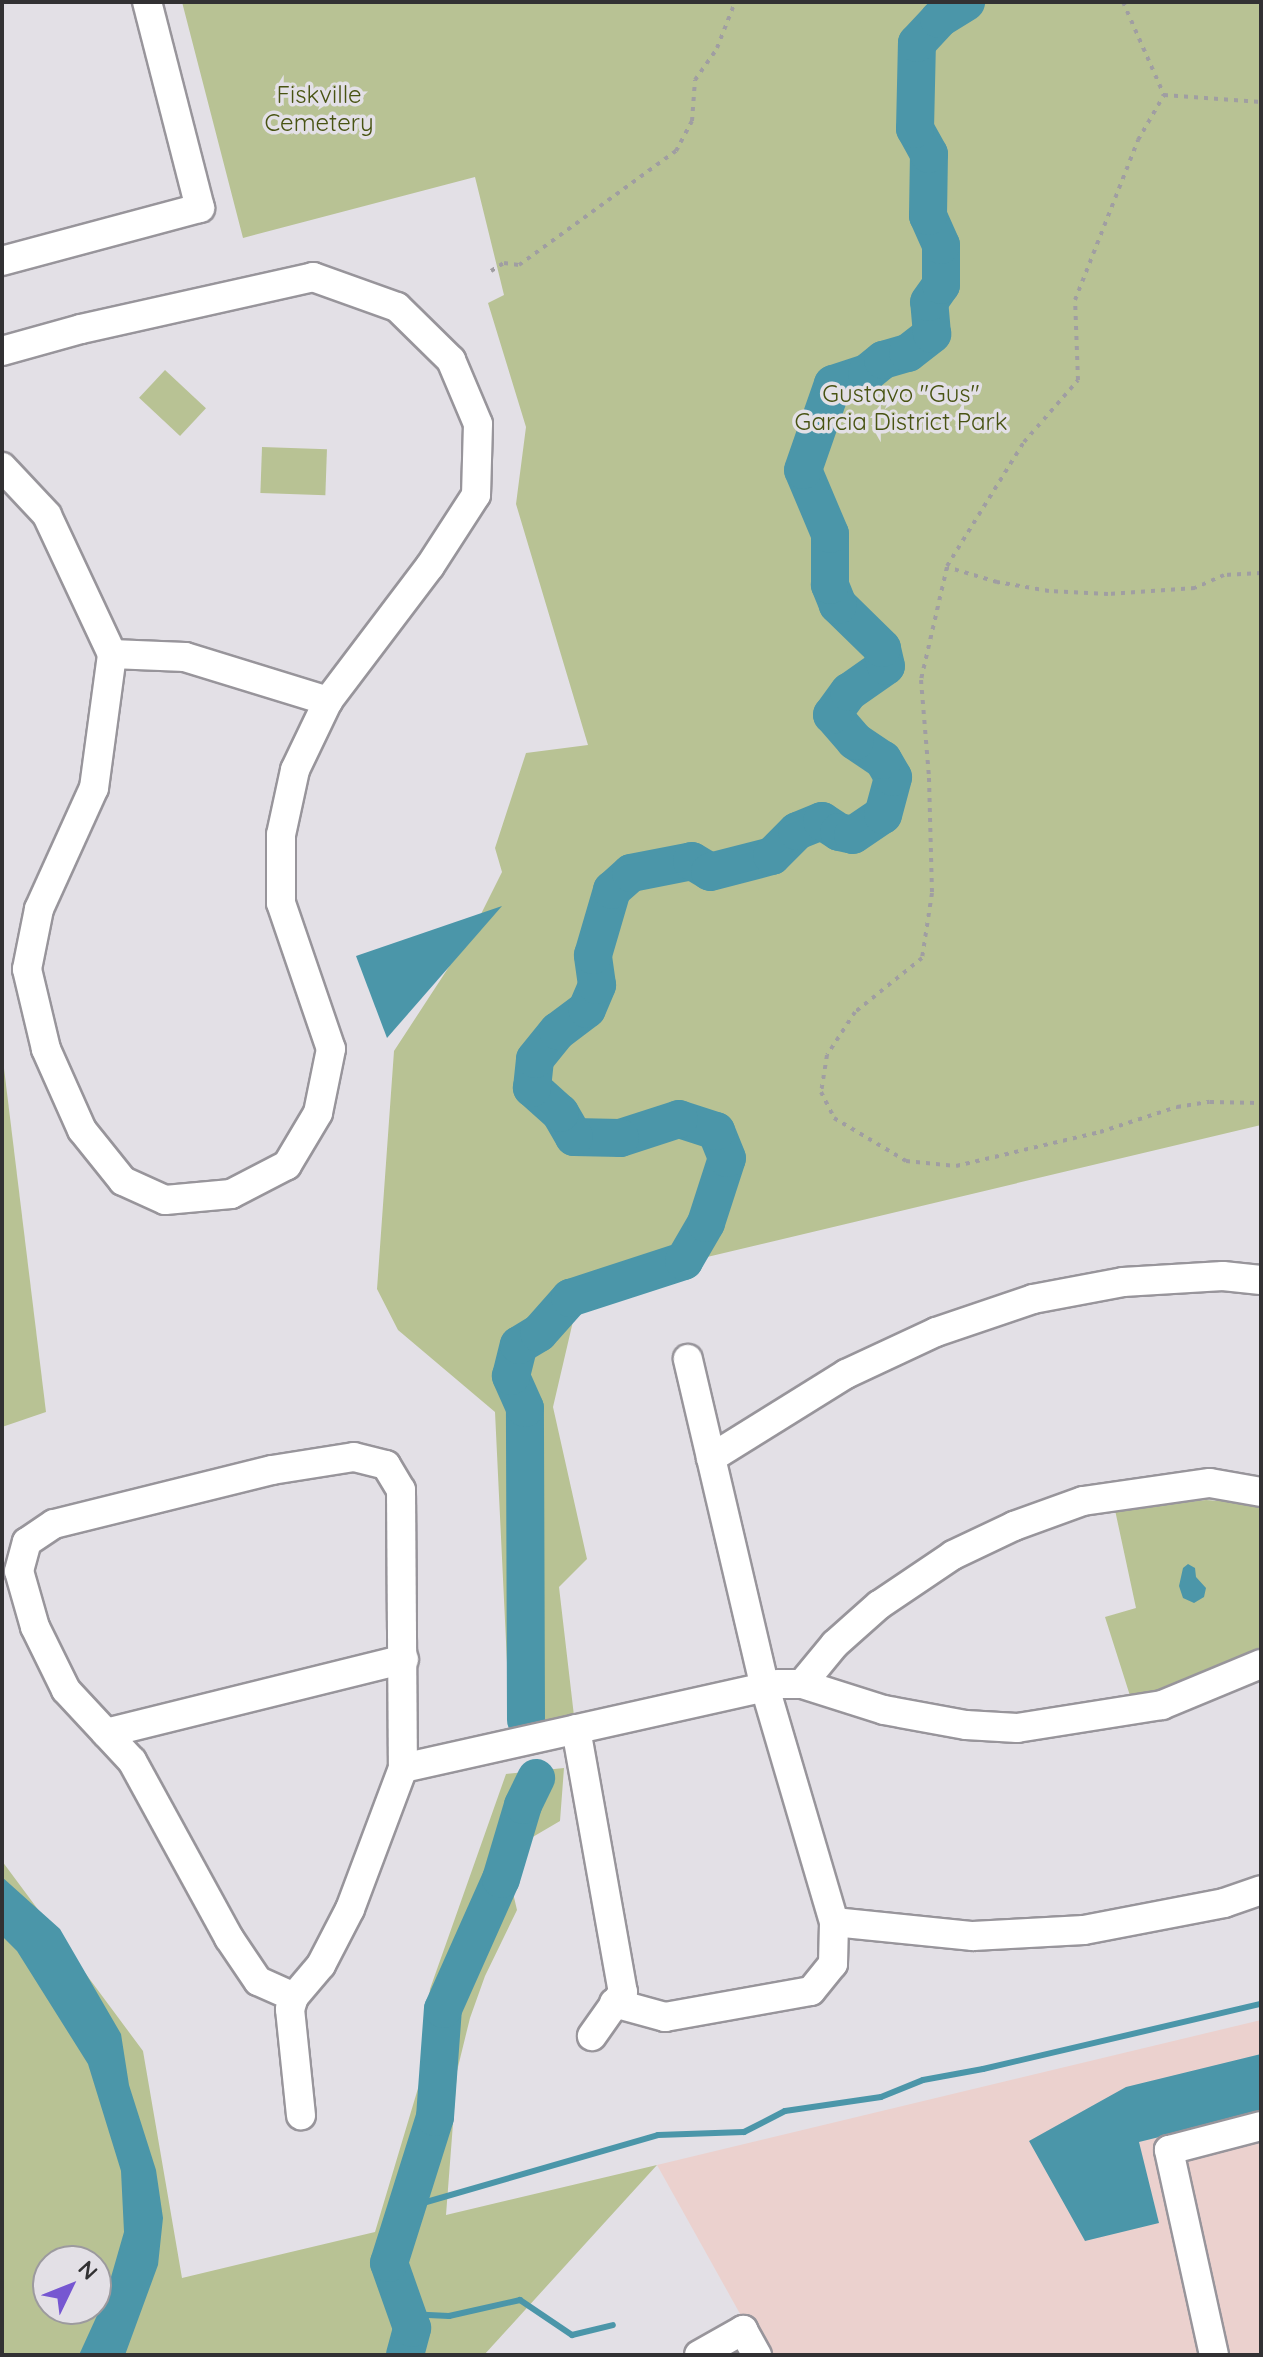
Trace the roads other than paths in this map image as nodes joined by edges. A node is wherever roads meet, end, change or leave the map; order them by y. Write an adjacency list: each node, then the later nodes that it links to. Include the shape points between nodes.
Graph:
1 (147, 2): 2 (lane, via 200,208)
2 (2, 261)
3 (2, 351): 6 (lane, via 313,277 397,307 451,360 478,424 476,495 430,566)
4 (2, 467): 5 (lane, via 47,515)
5 (112, 654): 6 (lane, via 185,657); 6 (lane, via 94,788 39,909 27,969 46,1049 82,1130 123,1181 165,1200 231,1194 287,1165 318,1113 331,1049 281,903 281,835 295,770)
6 (328, 701)
7 (1261, 1280): 9 (lane, via 1223,1276 1123,1282 1033,1299 936,1332 846,1374)
8 (688, 1359): 9 (lane)
9 (711, 1458): 14 (lane)
10 (1261, 1492): 13 (lane, via 1210,1483 1083,1501 1014,1526 953,1555 879,1605 835,1644)
11 (404, 1659): 16 (lane); 16 (lane, via 401,1490 386,1465 354,1457 272,1470 101,1512 54,1524 27,1542 19,1571 35,1627 66,1690); 17 (lane)
12 (1261, 1664): 13 (lane, via 1162,1705 1017,1728 884,1710)
13 (802, 1684): 14 (lane)
14 (765, 1688): 15 (lane); 19 (lane)
15 (576, 1729): 17 (lane); 21 (lane, via 623,1992)
16 (106, 1733): 20 (lane, via 132,1761 258,1981)
17 (403, 1768): 20 (lane, via 350,1909 321,1965)
18 (1261, 1890): 19 (lane, via 1224,1903 1084,1930 973,1936)
19 (834, 1922): 21 (lane, via 833,1964 811,1991 665,2017)
20 (294, 1997): 23 (lane, via 290,2009)
21 (614, 2003): 22 (lane)
22 (592, 2036)
23 (301, 2115)
24 (1261, 2126): 27 (lane, via 1169,2150)
25 (699, 2355): 26 (lane, via 743,2330)
26 (757, 2355)
27 (1214, 2355)

